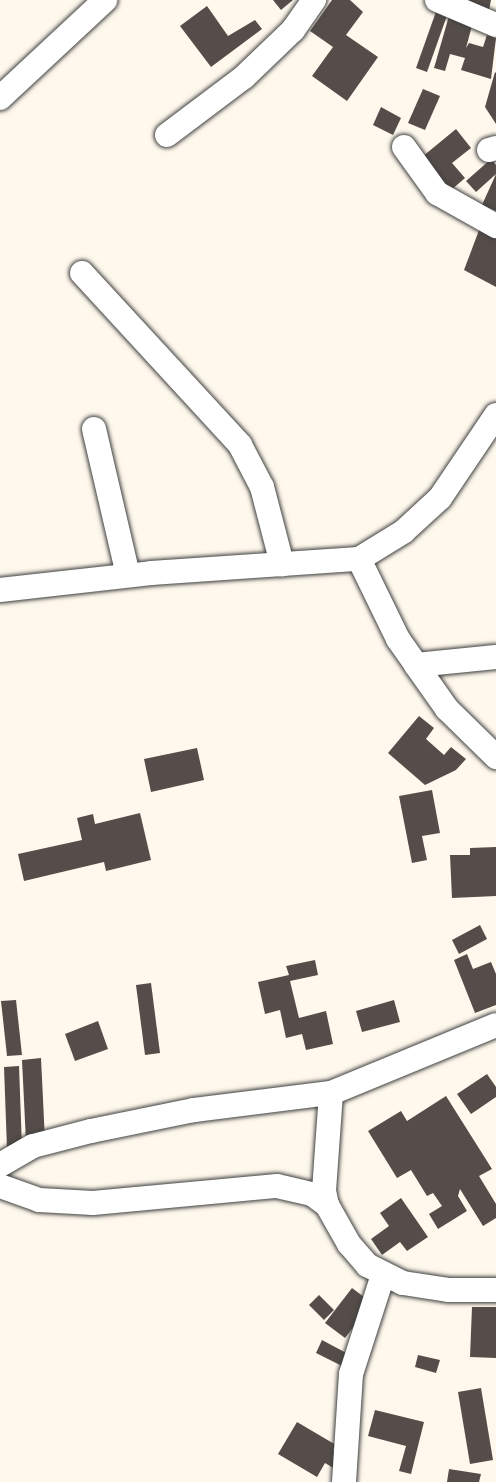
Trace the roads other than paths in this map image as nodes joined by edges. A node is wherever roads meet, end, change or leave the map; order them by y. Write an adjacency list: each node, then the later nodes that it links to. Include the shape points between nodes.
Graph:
1 (105, 0): 5 (street)
2 (314, 0): 6 (street, via 292,30 244,77)
3 (436, 0): 4 (street)
4 (496, 25)
5 (0, 98)
6 (167, 135)
7 (404, 147): 8 (street, via 437,193)
8 (496, 226)
9 (82, 273): 13 (street, via 240,445 261,487)
10 (496, 415): 12 (street, via 441,498 403,532)
11 (94, 429): 14 (street)
12 (358, 559): 13 (street); 17 (street)
13 (282, 564): 14 (street)
14 (128, 575): 15 (street)
15 (0, 590)
16 (496, 657): 17 (street)
17 (416, 666): 18 (street, via 447,709)
18 (496, 757)
19 (496, 1025): 20 (street)
20 (331, 1093): 21 (street, via 195,1110 91,1131 33,1146); 23 (street, via 324,1191)
21 (0, 1165)
22 (0, 1185): 23 (street, via 39,1200 93,1203 277,1186 312,1194)
23 (327, 1204): 24 (street, via 349,1244)
24 (383, 1275): 25 (street, via 449,1290); 26 (street, via 351,1374)
25 (496, 1290)
26 (344, 1482)

